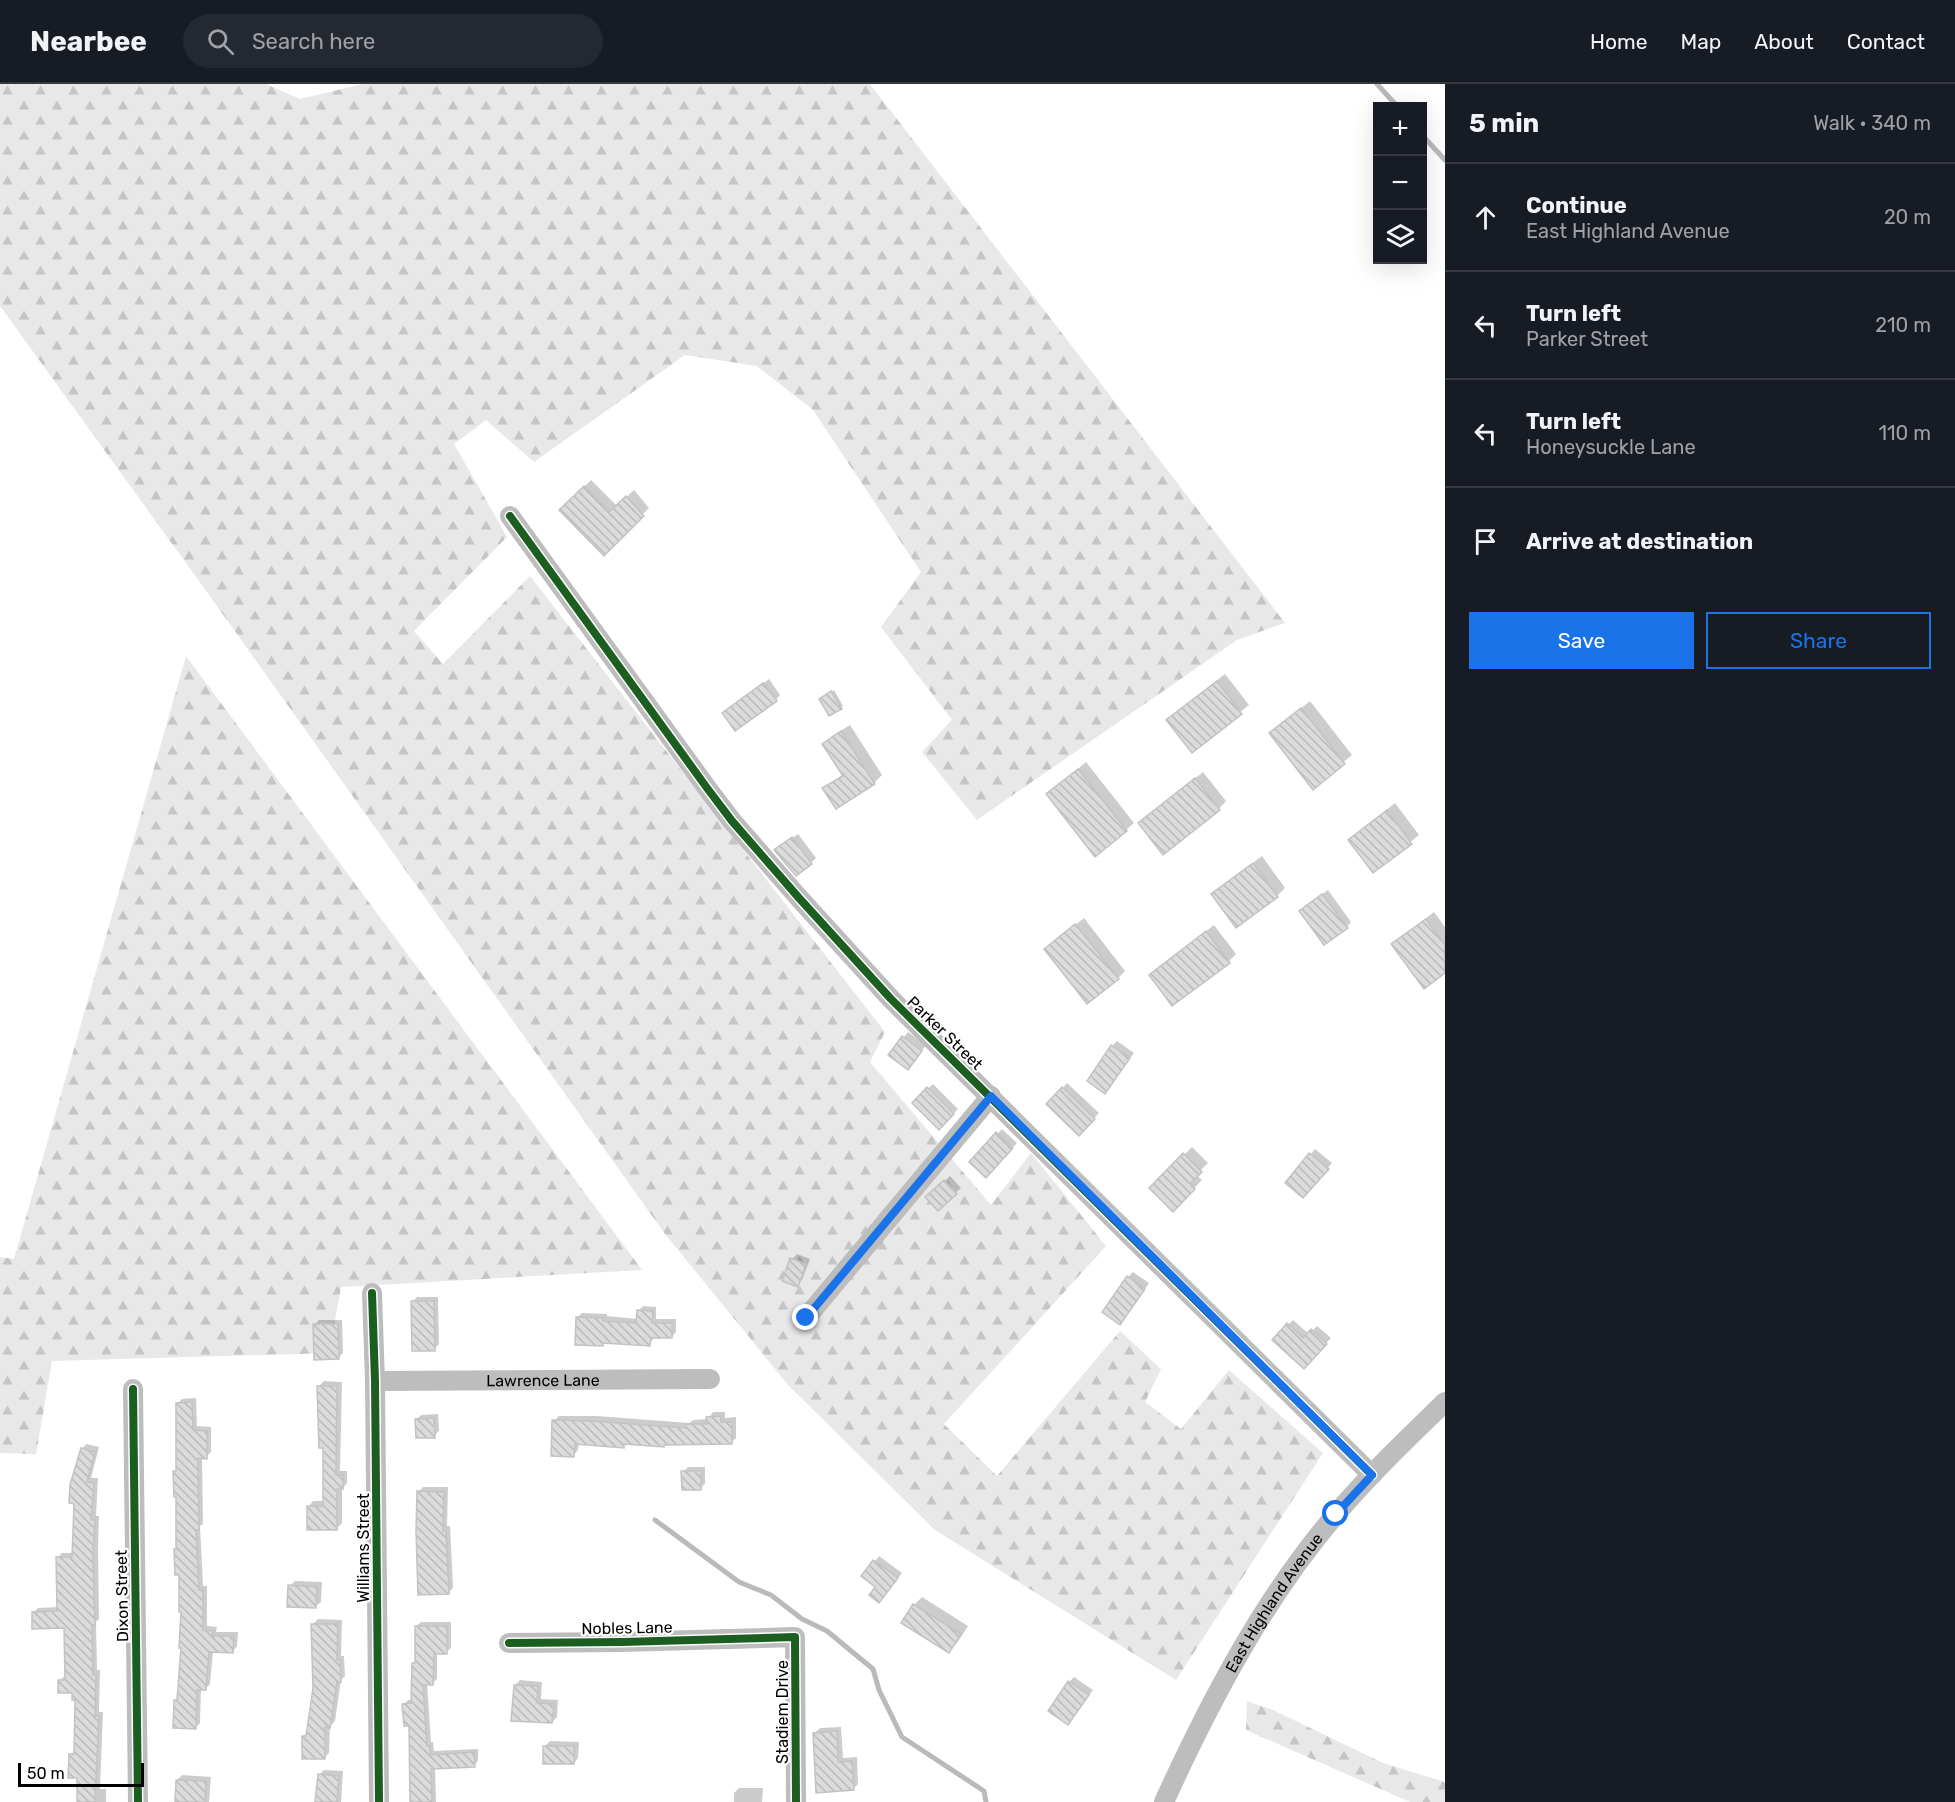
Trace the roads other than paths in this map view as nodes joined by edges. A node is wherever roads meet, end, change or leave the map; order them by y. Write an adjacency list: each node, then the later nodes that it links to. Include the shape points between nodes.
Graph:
1 (510, 516): 2 (street, Parker Street, via 740,829 891,999)
2 (991, 1096): 4 (street); 9 (street, Parker Street)
3 (372, 1293): 6 (street, Williams Street)
4 (806, 1318)
5 (710, 1379): 6 (street, Lawrence Lane)
6 (375, 1381): 13 (street, Williams Street)
7 (133, 1389): 12 (street, Dixon Street)
8 (1445, 1402): 9 (street, East Highland Avenue)
9 (1372, 1475): 15 (street, East Highland Avenue, via 1336,1514 1274,1599 1195,1736)
10 (745, 1638): 11 (street, Nobles Lane); 14 (street, Stadiem Drive, via 795,1637)
11 (509, 1643)
12 (138, 1802)
13 (379, 1802)
14 (796, 1802)
15 (1164, 1802)

